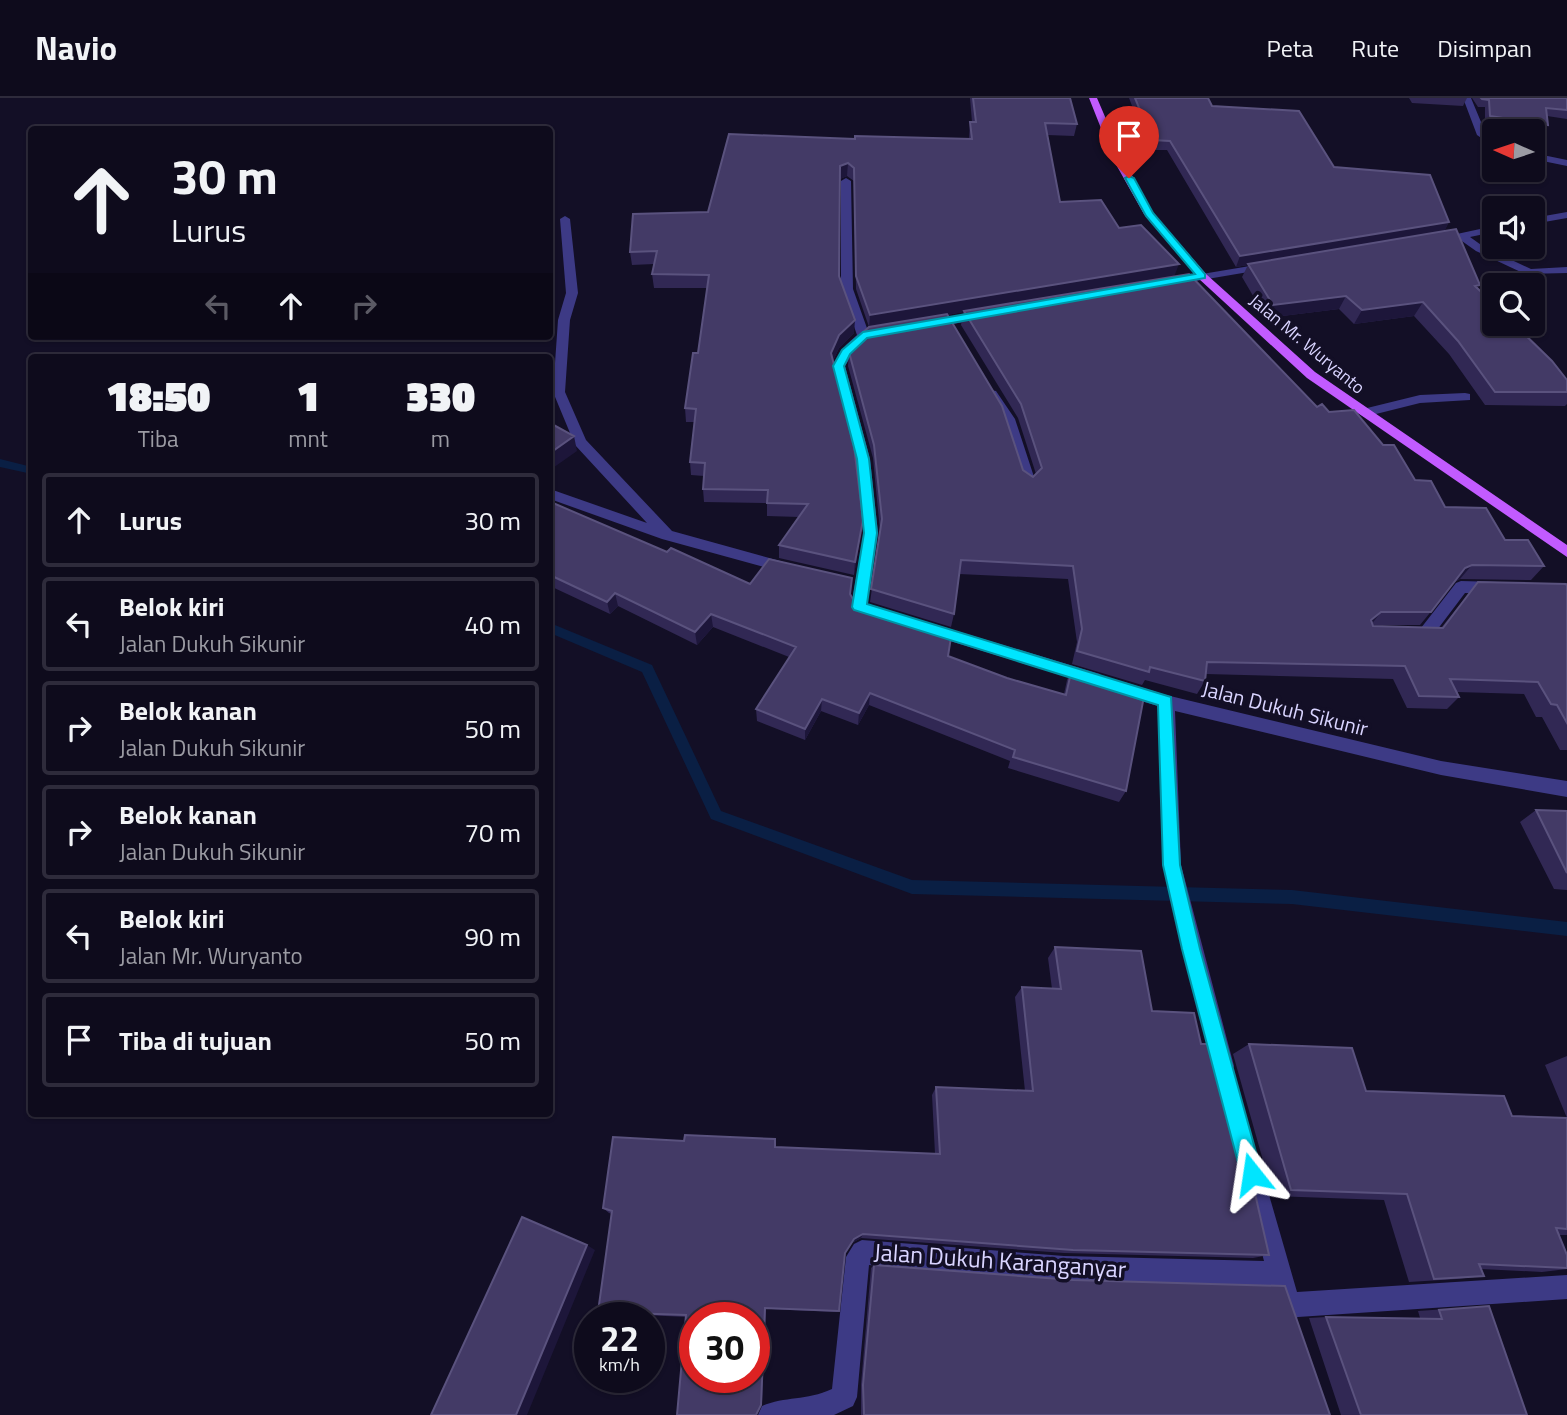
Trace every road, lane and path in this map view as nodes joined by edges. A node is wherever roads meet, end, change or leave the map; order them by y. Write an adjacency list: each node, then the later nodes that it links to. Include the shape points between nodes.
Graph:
1 (1093, 98): 15 (main road, Jalan Mr. Wuryanto, via 1119,161 1149,214)
2 (1467, 98): 3 (street)
3 (1482, 135)
4 (1545, 158): 5 (street)
5 (1567, 163)
6 (846, 181): 28 (street, via 847,289 870,334 845,352 839,366 863,459 871,533 857,583 859,607)
7 (1567, 215): 9 (street)
8 (565, 219): 24 (street, via 572,293 564,320 559,392 580,442)
9 (1545, 220)
10 (1482, 231): 11 (street)
11 (1461, 235): 12 (street); 14 (street, via 1529,272)
12 (1417, 242)
13 (1282, 264): 15 (street)
14 (1567, 270)
15 (1202, 276): 16 (street); 21 (main road, Jalan Mr. Wuryanto, via 1311,375)
16 (1162, 283)
17 (1003, 312): 18 (street, via 953,326)
18 (913, 327)
19 (985, 382): 22 (street, via 1008,419)
20 (1465, 397): 21 (street, via 1420,399)
21 (1364, 413): 25 (main road, Jalan Mr. Wuryanto)
22 (1029, 483)
23 (553, 495): 24 (street)
24 (667, 535): 26 (street)
25 (1567, 552)
26 (799, 571)
27 (1514, 588): 30 (street, via 1461,587 1425,634)
28 (894, 618)
29 (920, 626): 31 (street, Jalan Dukuh Sikunir)
30 (1398, 634)
31 (1166, 702): 32 (street, Jalan Dukuh Sikunir, via 1441,768); 33 (street, via 1172,865)
32 (1567, 789)
33 (1230, 1092)
34 (1244, 1144): 35 (street)
35 (1279, 1274): 37 (street); 39 (street, Jalan Dukuh Karanganyar, via 1063,1268 862,1252 844,1397 814,1411)
36 (1567, 1287): 37 (street)
37 (1288, 1305): 38 (street)
38 (1296, 1329)
39 (771, 1415)

